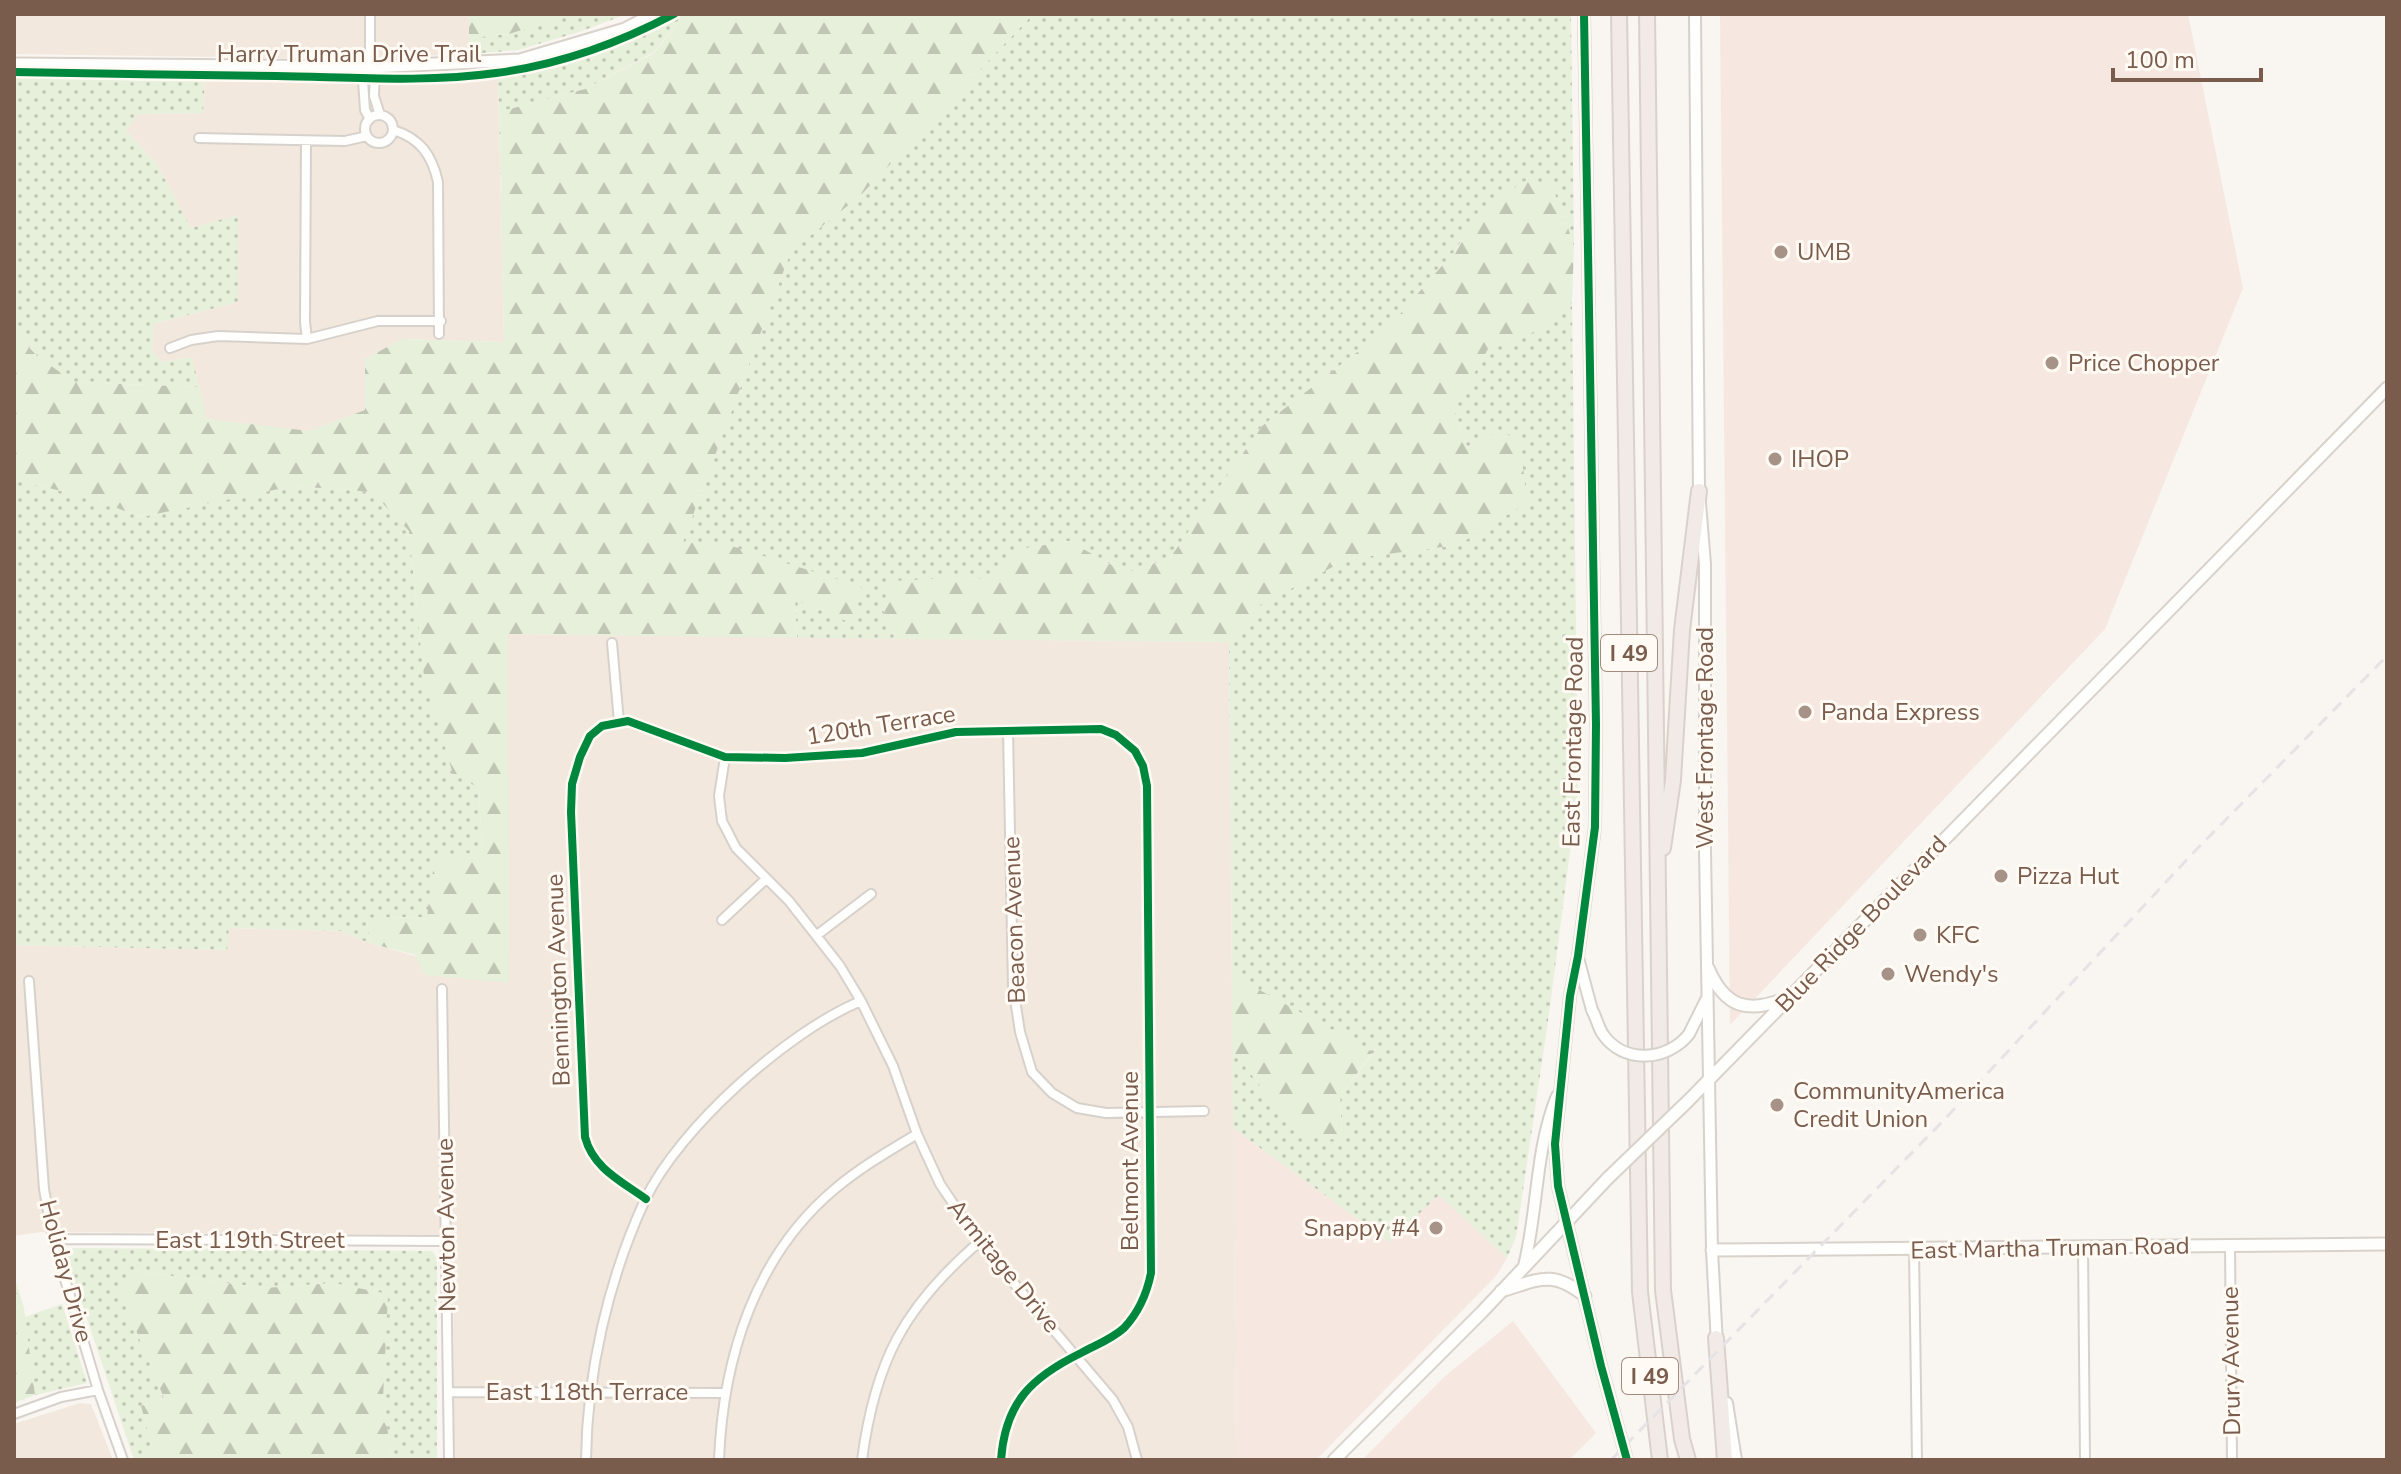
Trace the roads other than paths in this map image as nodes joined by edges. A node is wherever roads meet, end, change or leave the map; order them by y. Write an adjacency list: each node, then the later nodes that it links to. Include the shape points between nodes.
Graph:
1 (370, 14): 8 (street)
2 (654, 14): 8 (main road, via 625,29 520,60)
3 (1584, 14): 31 (street, East Frontage Road, via 1596,724 1595,827)
4 (1619, 14): 72 (highway, I 49, via 1640,1292)
5 (1647, 14): 28 (highway, I 49)
6 (1695, 14): 20 (street, West Frontage Road)
7 (14, 64): 8 (main road)
8 (369, 66): 9 (street); 10 (street, via 365,110)
9 (380, 115): 10 (street); 11 (street, via 391,121)
10 (370, 119): 12 (street)
11 (393, 130): 12 (street, via 382,142); 15 (street, via 424,148 438,182)
12 (367, 136): 14 (street)
13 (199, 138): 14 (street)
14 (306, 141): 17 (street)
15 (441, 321): 16 (street); 17 (street, via 378,321)
16 (439, 334)
17 (307, 339): 18 (street, via 218,336)
18 (170, 348)
19 (2387, 388): 36 (main road, Blue Ridge Boulevard)
20 (1699, 491): 28 (highway); 32 (street, West Frontage Road, via 1705,564)
21 (612, 643): 22 (street)
22 (619, 722): 24 (street, 120th Terrace); 43 (street, Bennington Avenue, via 590,736 572,784 585,1137 598,1165)
23 (1008, 731): 24 (street, 120th Terrace, via 956,732 841,755); 25 (street, 120th Terrace, via 1101,729 1116,735 1143,766); 41 (street, Beacon Avenue, via 1013,986 1032,1072 1077,1108)
24 (725, 757): 26 (street, Armitage Drive, via 719,796 722,821 736,848)
25 (1147, 794): 41 (street, Belmont Avenue)
26 (766, 879): 29 (street); 30 (street, Armitage Drive)
27 (871, 894): 30 (street)
28 (1657, 896): 73 (highway, I 49, via 1663,1290)
29 (722, 920)
30 (817, 935): 37 (street, Armitage Drive)
31 (1578, 956): 35 (street, bridge, via 1602,1034 1625,1053 1639,1056 1680,1045); 39 (street, East Frontage Road)
32 (1708, 968): 35 (street, West Frontage Road); 36 (main road, via 1717,987 1739,1005 1755,1007)
33 (29, 981): 45 (street, Holiday Drive, via 44,1189)
34 (442, 989): 46 (street, Newton Avenue)
35 (1708, 993): 38 (street, West Frontage Road)
36 (1791, 996): 38 (main road, Blue Ridge Boulevard)
37 (861, 1001): 42 (street, Armitage Drive, via 893,1066); 43 (street, via 805,1032 741,1082 691,1135)
38 (1710, 1078): 44 (main road, Blue Ridge Boulevard, bridge); 51 (street, West Frontage Road)
39 (1563, 1083): 44 (street, East Frontage Road, via 1555,1144); 53 (street, via 1552,1108)
40 (1204, 1111): 41 (street, Beacon Avenue)
41 (1150, 1112): 57 (street, Belmont Avenue, via 1148,1287 1124,1327)
42 (917, 1134): 47 (street, Armitage Drive, via 940,1184); 61 (street, via 870,1162 801,1222 747,1310)
43 (646, 1199): 59 (street, via 616,1278)
44 (1567, 1220): 53 (main road, Blue Ridge Boulevard); 55 (street, East Frontage Road)
45 (53, 1239): 46 (street, East 119th Street); 58 (street, Holiday Drive)
46 (446, 1241): 60 (street, Newton Avenue)
47 (979, 1242): 57 (street, Armitage Drive); 67 (street, via 949,1267 903,1325 875,1388)
48 (2387, 1244): 49 (main road, East Martha Truman Road)
49 (2230, 1246): 50 (main road, East Martha Truman Road); 78 (street, Drury Avenue)
50 (2083, 1248): 52 (main road, East Martha Truman Road); 77 (street)
51 (1712, 1250): 52 (main road, East Martha Truman Road); 56 (street, West Frontage Road)
52 (1914, 1250): 76 (street)
53 (1524, 1266): 54 (main road, Blue Ridge Boulevard)
54 (1500, 1291): 55 (main road, via 1558,1279); 70 (main road, Blue Ridge Boulevard)
55 (1585, 1296): 71 (street, East Frontage Road)
56 (1716, 1338): 74 (highway); 75 (street, West Frontage Road)
57 (1076, 1355): 68 (street, Belmont Avenue, via 1051,1368 1023,1394 1007,1425); 69 (street, Armitage Drive, via 1113,1400)
58 (98, 1390): 62 (street); 63 (street, Holiday Drive)
59 (592, 1391): 60 (street, East 118th Terrace); 61 (street, East 118th Terrace); 65 (street)
60 (449, 1392): 64 (street, Newton Avenue)
61 (725, 1393): 66 (street)
62 (14, 1414)
63 (123, 1460)
64 (449, 1460)
65 (586, 1460)
66 (719, 1460)
67 (862, 1460)
68 (1001, 1460)
69 (1137, 1460)
70 (1334, 1460)
71 (1627, 1460)
72 (1660, 1460)
73 (1688, 1460)
74 (1725, 1460)
75 (1736, 1460)
76 (1917, 1460)
77 (2085, 1460)
78 (2232, 1460)

